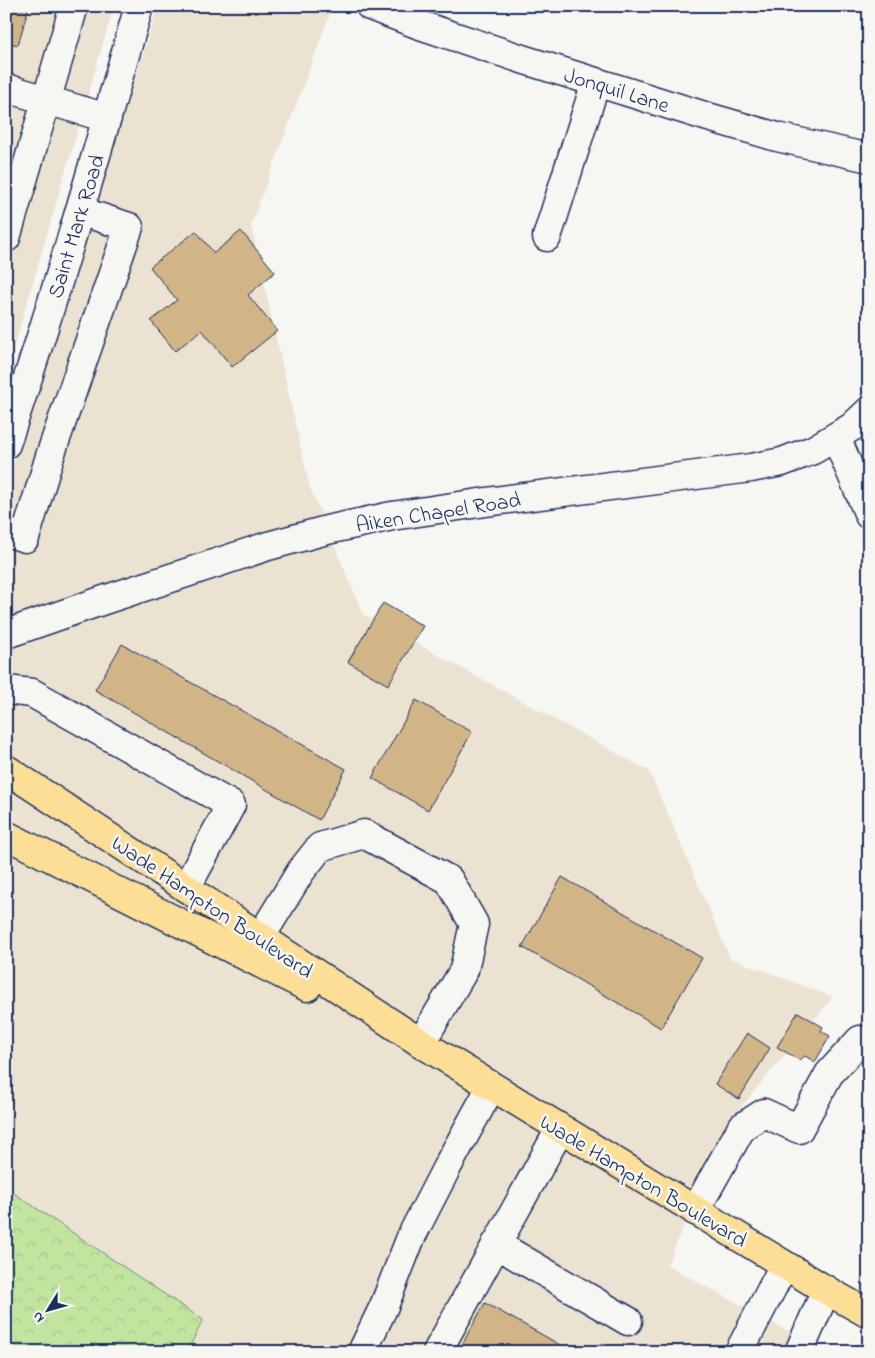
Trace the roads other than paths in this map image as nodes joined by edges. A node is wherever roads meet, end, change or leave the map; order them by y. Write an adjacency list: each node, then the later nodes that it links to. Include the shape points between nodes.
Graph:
1 (74, 6): 6 (street)
2 (139, 6): 7 (street, Saint Mark Road)
3 (370, 6): 4 (street, Jonquil Lane)
4 (596, 82): 8 (street, Jonquil Lane, via 777,137); 10 (street)
5 (6, 88): 6 (street)
6 (46, 101): 7 (street); 11 (street)
7 (107, 118): 9 (street, Saint Mark Road)
8 (869, 158)
9 (80, 211): 14 (street, Saint Mark Road); 16 (street, via 129,227 25,538)
10 (547, 237)
11 (6, 238)
12 (869, 411): 13 (street, Aiken Chapel Road)
13 (836, 437): 15 (street); 17 (street, Aiken Chapel Road, via 782,462 751,468 486,502 392,516 327,530 259,549)
14 (6, 444)
15 (869, 515)
16 (6, 532)
17 (6, 634)
18 (6, 690): 21 (street, via 32,693 231,805)
19 (6, 769): 21 (main road, Wade Hampton Boulevard)
20 (6, 835): 23 (main road, Wade Hampton Boulevard)
21 (186, 888): 22 (main road, Wade Hampton Boulevard)
22 (260, 938): 23 (main road, Wade Hampton Boulevard); 23 (street, via 301,871 320,847 364,834 449,880 474,924 464,970)
23 (420, 1044): 25 (main road, Wade Hampton Boulevard)
24 (869, 1044): 27 (street, via 860,1040 829,1074 799,1129 764,1113 742,1127)
25 (491, 1087): 26 (main road, Wade Hampton Boulevard); 33 (street, via 411,1237)
26 (560, 1129): 27 (main road, Wade Hampton Boulevard); 28 (street)
27 (695, 1210): 29 (main road, Wade Hampton Boulevard)
28 (496, 1244): 32 (street); 34 (street)
29 (784, 1265): 30 (main road, Wade Hampton Boulevard); 35 (street)
30 (826, 1290): 31 (main road, Wade Hampton Boulevard); 36 (street)
31 (867, 1310)
32 (628, 1321)
33 (362, 1352)
34 (436, 1352)
35 (739, 1352)
36 (799, 1352)

